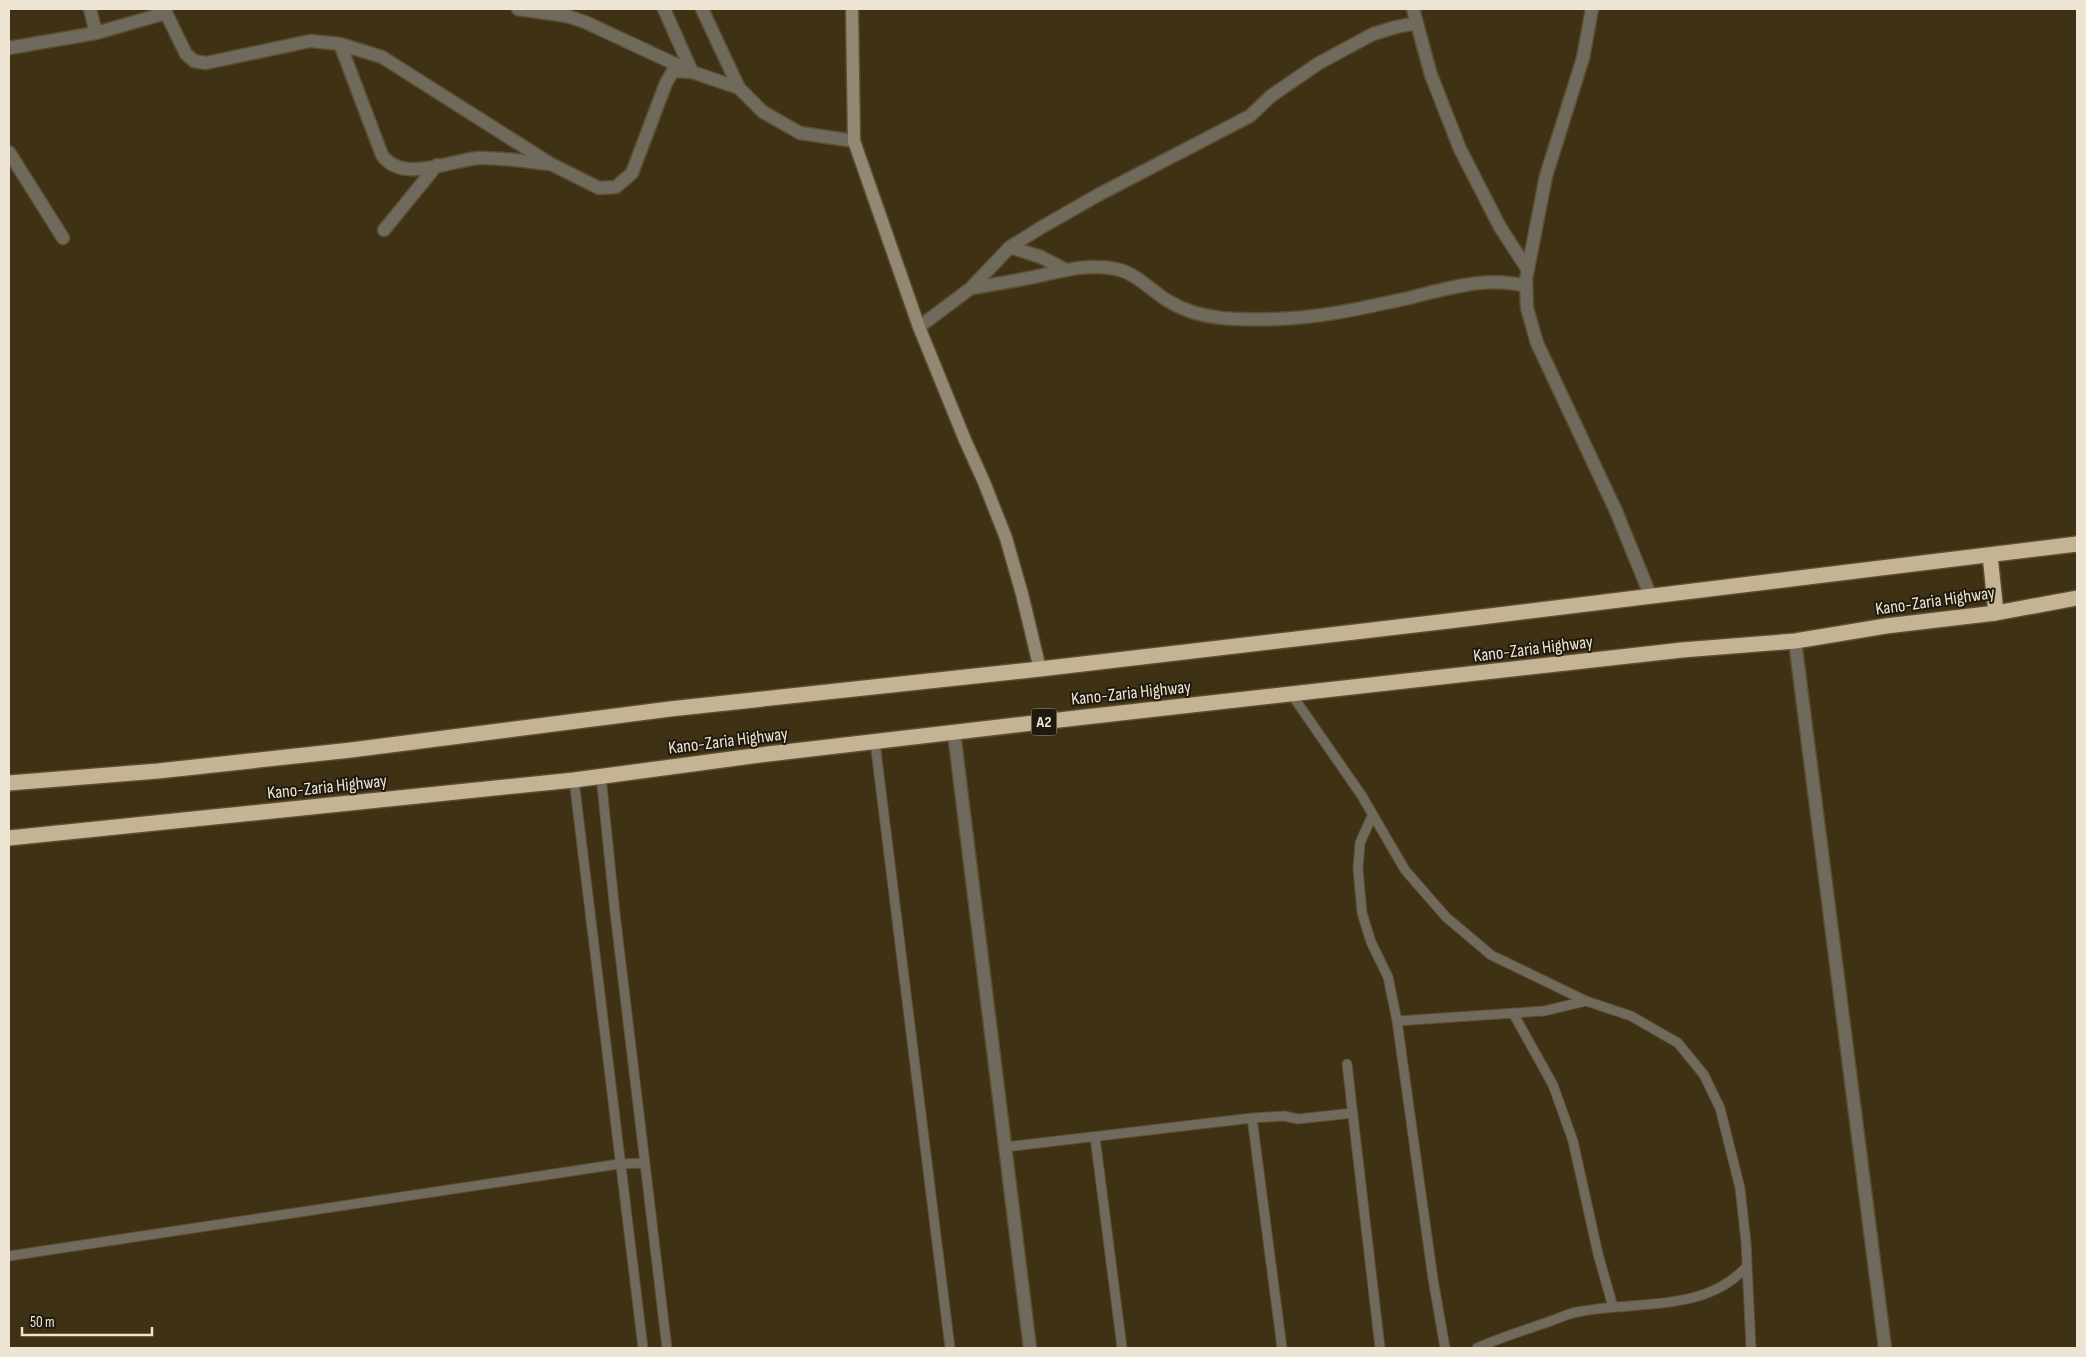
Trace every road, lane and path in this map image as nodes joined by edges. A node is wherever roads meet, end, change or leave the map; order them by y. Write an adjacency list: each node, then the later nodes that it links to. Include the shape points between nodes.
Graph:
1 (90, 9): 9 (street)
2 (518, 9): 12 (street, via 585,22)
3 (664, 9): 12 (street)
4 (702, 9): 13 (street)
5 (852, 9): 14 (street)
6 (1592, 9): 22 (street, via 1583,58 1546,176)
7 (165, 11): 9 (street); 11 (street, via 186,54 194,61 206,63 310,41)
8 (1415, 12): 20 (street, via 1319,63 1271,96 1250,116 1098,195); 22 (street, via 1431,75 1460,148 1500,227)
9 (96, 34): 10 (street)
10 (10, 44)
11 (340, 44): 16 (street, via 382,57); 17 (street, via 387,162 401,169)
12 (692, 72): 13 (street); 16 (street, via 673,71 632,173 616,187 599,188)
13 (739, 88): 14 (street, via 763,112 800,133)
14 (854, 141): 25 (street)
15 (9, 152): 19 (street)
16 (551, 164): 17 (street, via 480,158)
17 (437, 166): 18 (street)
18 (384, 230)
19 (63, 238)
20 (1010, 247): 21 (street, via 1041,257); 24 (street)
21 (1066, 270): 23 (street, via 1100,266 1118,269 1136,277 1172,304 1213,317 1243,319 1279,319 1340,311 1453,287 1502,281); 24 (street)
22 (1528, 270): 23 (street)
23 (1526, 286): 28 (street, via 1527,308 1537,343 1616,512)
24 (971, 288): 25 (street)
25 (919, 327): 32 (street, via 1006,538)
26 (2077, 544): 27 (highway, Kano-Zaria Highway)
27 (1990, 555): 28 (highway, Kano-Zaria Highway); 30 (highway)
28 (1651, 597): 32 (highway, Kano-Zaria Highway)
29 (2077, 598): 30 (highway, Kano-Zaria Highway / A2)
30 (1996, 613): 31 (highway, Kano-Zaria Highway / A2)
31 (1795, 641): 33 (highway, Kano-Zaria Highway / A2, via 1682,650); 64 (street)
32 (1040, 669): 38 (highway, Kano-Zaria Highway, via 670,709 158,772)
33 (1292, 695): 34 (highway, Kano-Zaria Highway / A2); 39 (lane)
34 (954, 733): 35 (highway, Kano-Zaria Highway / A2); 48 (street)
35 (876, 742): 36 (highway, Kano-Zaria Highway / A2); 56 (lane)
36 (600, 776): 37 (highway, Kano-Zaria Highway / A2); 49 (lane)
37 (574, 780): 40 (highway, Kano-Zaria Highway / A2); 50 (lane)
38 (9, 783)
39 (1372, 816): 41 (lane, via 1405,870 1446,916 1491,955); 43 (lane, via 1360,843 1358,869 1362,913 1371,942 1388,977)
40 (9, 838)
41 (1586, 1001): 42 (lane, via 1544,1011); 52 (lane, via 1631,1016 1678,1043 1704,1075 1720,1108 1740,1188)
42 (1513, 1013): 43 (lane); 53 (lane, via 1553,1086 1573,1141)
43 (1397, 1021): 61 (lane)
44 (1347, 1064): 45 (lane)
45 (1353, 1114): 46 (lane, via 1298,1119 1284,1116); 60 (lane)
46 (1252, 1118): 47 (lane); 59 (lane)
47 (1094, 1137): 48 (lane); 58 (lane)
48 (1005, 1147): 57 (street)
49 (644, 1163): 50 (lane); 55 (lane)
50 (620, 1164): 51 (lane); 54 (lane)
51 (9, 1256)
52 (1747, 1266): 53 (lane, via 1737,1278 1704,1295 1672,1302); 63 (lane)
53 (1613, 1307): 62 (lane, via 1577,1312)
54 (643, 1348)
55 (667, 1348)
56 (950, 1348)
57 (1030, 1348)
58 (1122, 1348)
59 (1282, 1348)
60 (1380, 1348)
61 (1445, 1348)
62 (1476, 1348)
63 (1751, 1348)
64 (1884, 1348)

